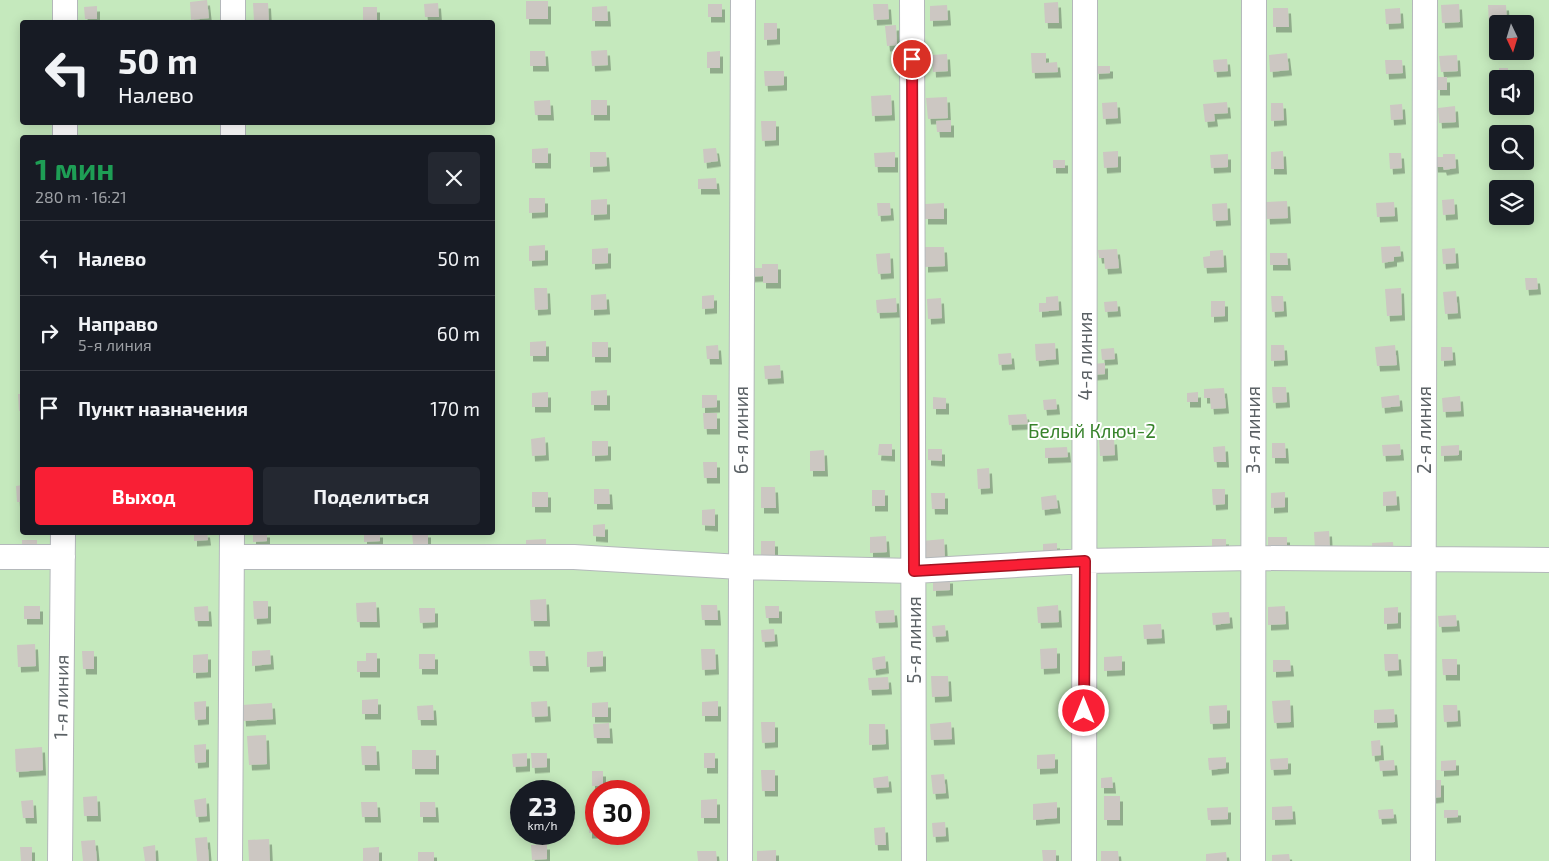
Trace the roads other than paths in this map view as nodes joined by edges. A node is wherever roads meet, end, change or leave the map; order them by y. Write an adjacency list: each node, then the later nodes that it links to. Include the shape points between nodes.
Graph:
1 (65, 0): 8 (street)
2 (233, 0): 9 (street)
3 (743, 0): 19 (street, 6-я линия)
4 (912, 0): 20 (street, 5-я линия)
5 (1085, 0): 18 (street, 4-я линия)
6 (1254, 0): 15 (street, 3-я линия)
7 (1425, 0): 16 (street, 2-я линия)
8 (65, 20)
9 (233, 20)
10 (63, 535): 13 (street, 1-я линия)
11 (232, 535): 14 (street)
12 (0, 557): 13 (street)
13 (63, 557): 21 (street, 1-я линия)
14 (232, 557): 19 (street, via 574,557); 22 (street)
15 (1253, 558): 16 (street); 18 (street); 26 (street, 3-я линия)
16 (1424, 559): 17 (street); 27 (street, 2-я линия)
17 (1549, 560)
18 (1085, 561): 20 (street); 25 (street, 4-я линия)
19 (740, 567): 20 (street); 23 (street, 6-я линия)
20 (914, 571): 24 (street, 5-я линия)
21 (60, 861)
22 (230, 861)
23 (740, 861)
24 (914, 861)
25 (1084, 861)
26 (1253, 861)
27 (1423, 861)

